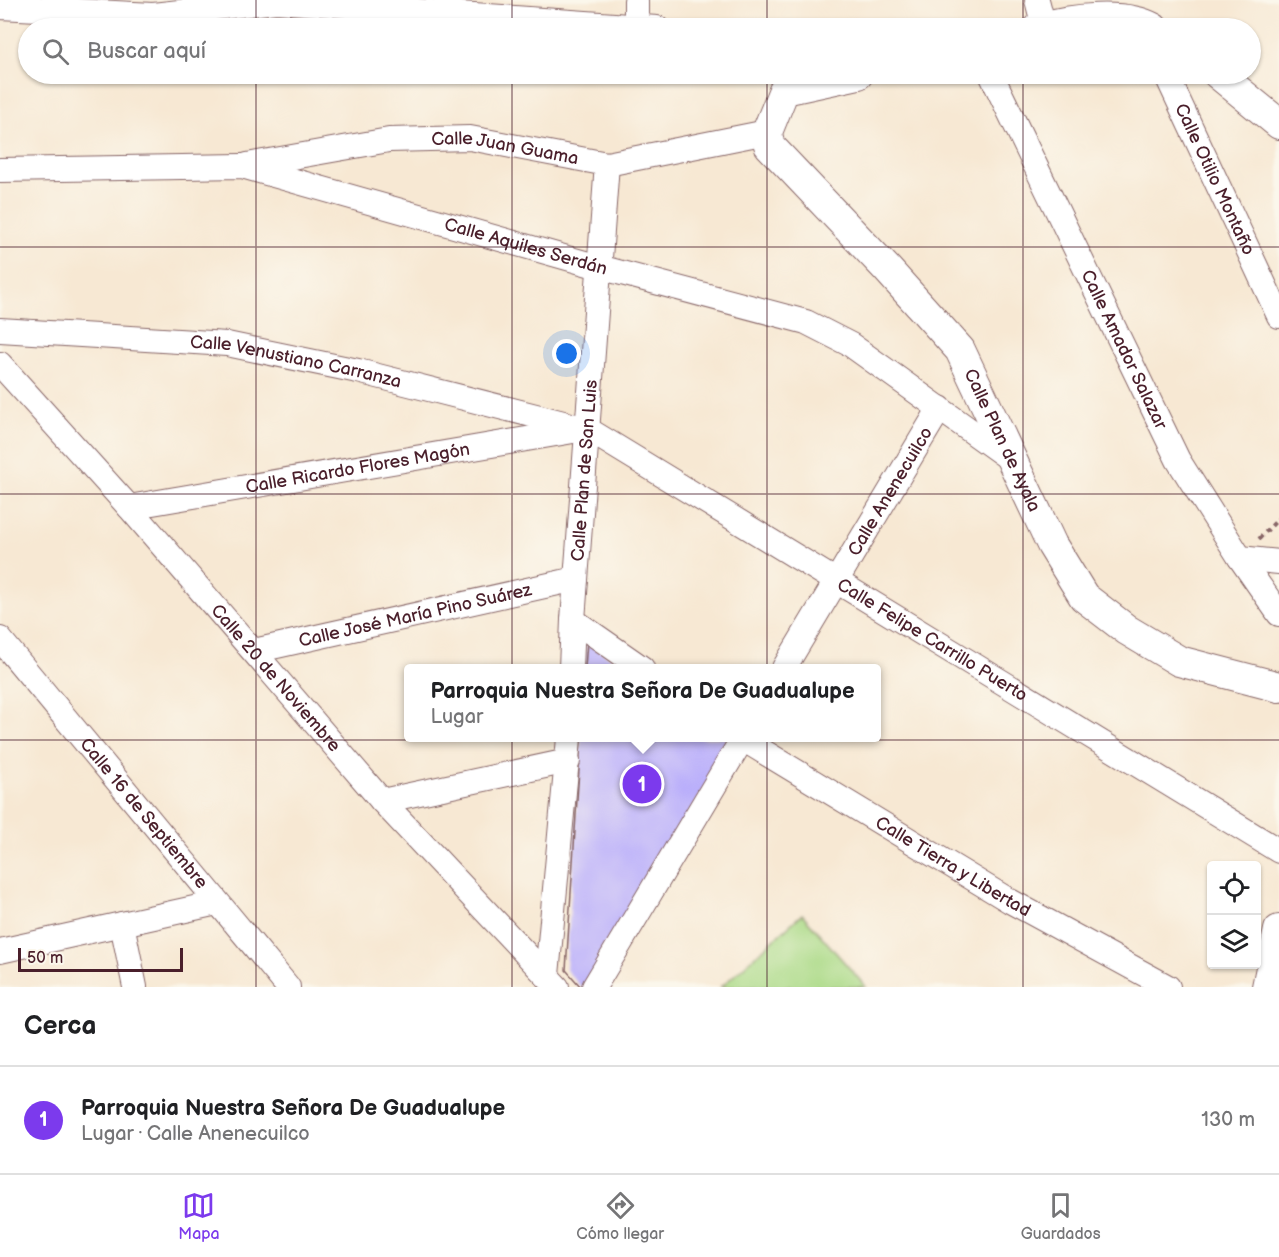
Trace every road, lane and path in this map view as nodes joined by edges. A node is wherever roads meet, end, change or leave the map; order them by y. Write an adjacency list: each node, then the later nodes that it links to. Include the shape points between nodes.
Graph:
1 (636, 0): 4 (street)
2 (0, 7): 3 (street, via 153,15 276,2)
3 (504, 18)
4 (643, 18)
5 (1040, 18): 6 (street)
6 (1102, 18)
7 (812, 84): 12 (street, via 784,90)
8 (996, 84): 25 (street, Calle Amador Salazar, via 1178,460)
9 (1171, 84): 17 (street, Calle Otilio Montaño)
10 (1230, 84): 11 (street)
11 (1279, 124)
12 (767, 132): 13 (street, Calle Juan Guama); 23 (street, Calle Plan de Ayala, via 768,145 960,350)
13 (607, 164): 14 (street, Calle Juan Guama, via 470,138 389,140); 16 (street, Calle Plan de San Luis)
14 (242, 166): 15 (street, Calle Aquiles Serdán); 16 (street, Calle Aquiles Serdán)
15 (0, 170)
16 (599, 267): 21 (street, Calle Aquiles Serdán, via 806,322 851,345); 22 (street, Calle Plan de San Luis)
17 (1279, 316)
18 (0, 330): 22 (street, Calle Venustiano Carranza, via 227,344 358,371)
19 (0, 364): 20 (street, Calle 20 de Noviembre)
20 (9, 385): 24 (street, Calle 20 de Noviembre)
21 (940, 408): 23 (street, Calle Aquiles Serdán); 28 (street, Calle Anenecuilco)
22 (587, 429): 24 (street, Calle Ricardo Flores Magón); 27 (street, Calle Plan de San Luis); 28 (street, Calle Felipe Carrillo Puerto)
23 (1010, 459): 36 (street, Calle Plan de Ayala, via 1052,546 1084,597 1127,630 1179,661)
24 (129, 507): 32 (street, Calle 20 de Noviembre)
25 (1239, 558): 26 (street); 29 (street, Calle Amador Salazar)
26 (1279, 562)
27 (576, 579): 30 (street, Calle Plan de San Luis); 32 (street, Calle José María Pino Suárez)
28 (836, 581): 35 (street, Calle Anenecuilco); 41 (street, Calle Felipe Carrillo Puerto)
29 (1279, 614)
30 (573, 620): 33 (street, Calle Plan de San Luis); 34 (street)
31 (3, 648): 42 (street, Calle 16 de Septiembre)
32 (254, 651): 40 (street, Calle 20 de Noviembre)
33 (571, 664)
34 (635, 664)
35 (787, 664)
36 (1279, 687)
37 (740, 742): 49 (street)
38 (749, 742): 50 (street, Calle Tierra y Libertad, via 1010,901)
39 (568, 749): 40 (street); 46 (street)
40 (382, 801): 46 (street, Calle 20 de Noviembre)
41 (1279, 851)
42 (217, 903): 43 (street); 48 (street, Calle 16 de Septiembre)
43 (122, 924): 45 (street); 47 (street)
44 (1279, 930): 51 (street)
45 (0, 951)
46 (552, 981)
47 (135, 987)
48 (288, 987)
49 (594, 987)
50 (1168, 987)
51 (1268, 987)

